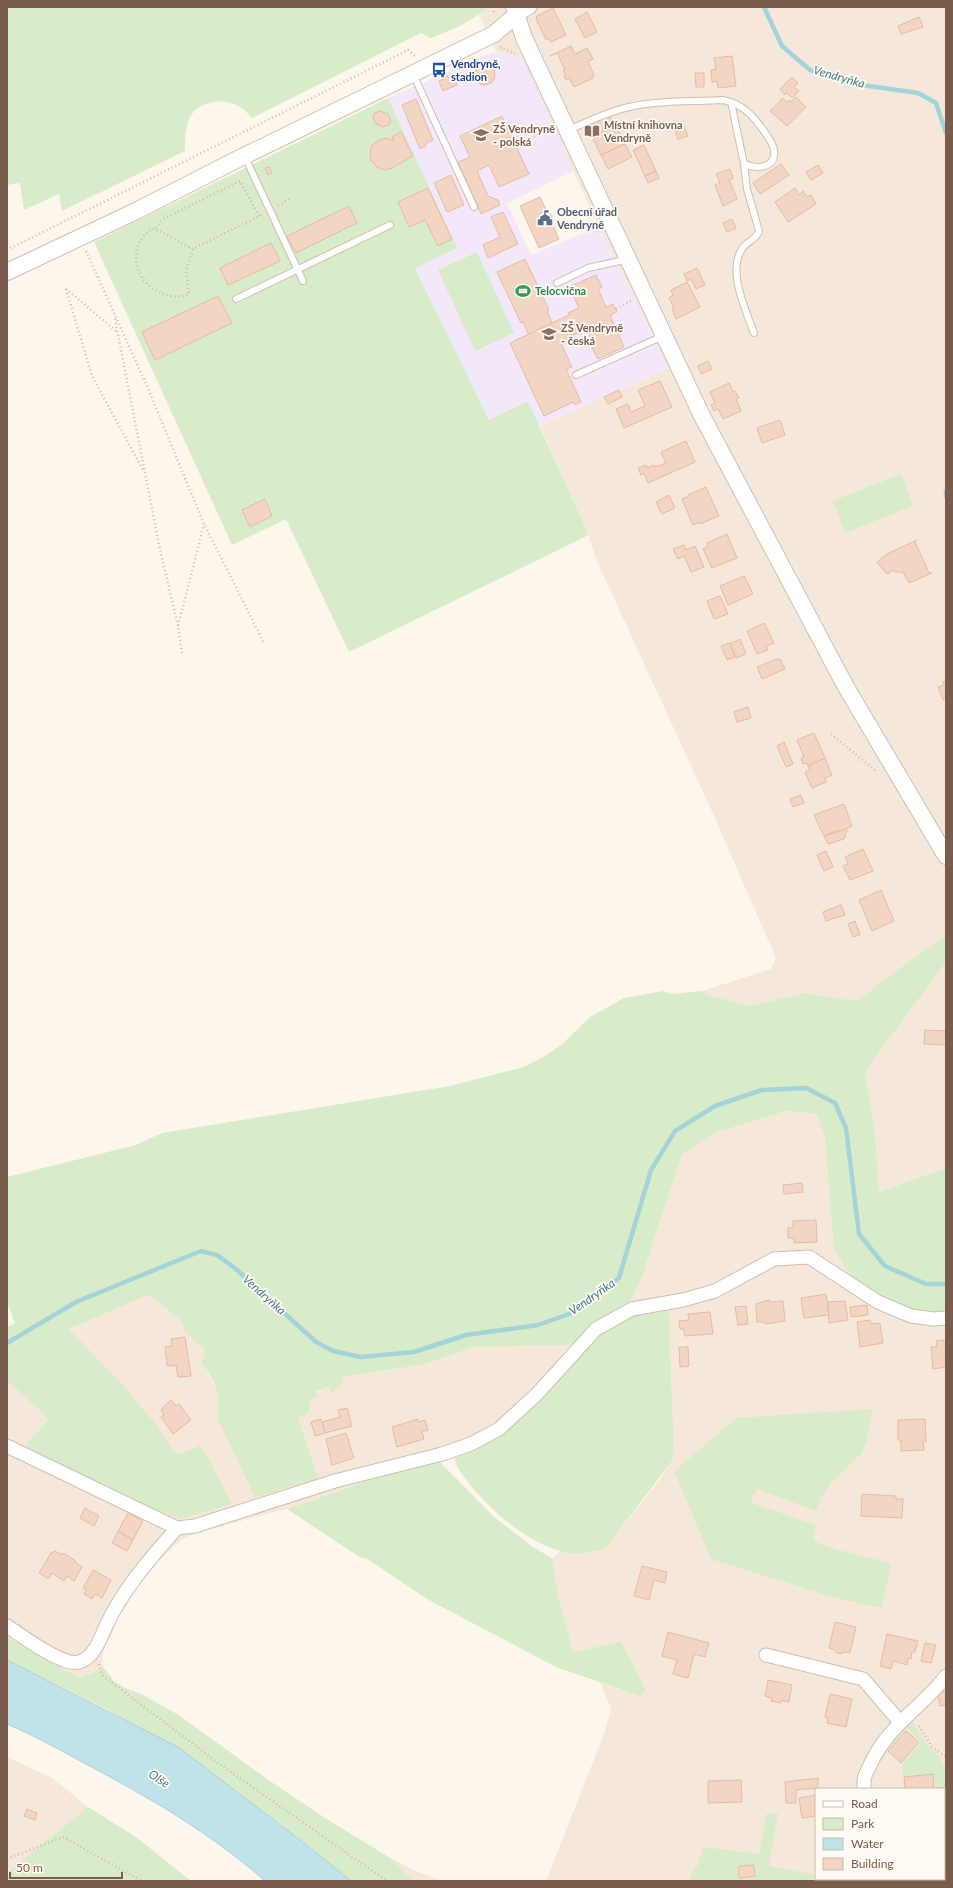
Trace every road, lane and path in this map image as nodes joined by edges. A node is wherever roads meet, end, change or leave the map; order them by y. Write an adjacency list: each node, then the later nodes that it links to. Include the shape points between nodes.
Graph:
1 (530, 7): 2 (street)
2 (515, 11): 3 (street, via 494,34); 5 (street)
3 (417, 72): 7 (street); 10 (lane); 17 (path, via 418,60 408,50)
4 (731, 102): 5 (lane, via 665,103 629,107); 8 (lane); 8 (lane, via 744,108 757,120 772,143 774,152 772,160 766,166 758,168)
5 (562, 128): 6 (path); 18 (street)
6 (516, 145)
7 (244, 156): 11 (lane); 15 (street, via 136,211)
8 (744, 164): 28 (lane, via 747,189 759,231 758,235 742,249 738,260 737,281)
9 (288, 199): 11 (path)
10 (474, 207)
11 (270, 210): 12 (path); 19 (lane)
12 (259, 216): 14 (path, via 240,181 163,219); 16 (path)
13 (390, 225): 19 (lane)
14 (156, 228): 16 (path); 16 (path, via 151,229 143,237 136,258 138,273 149,287 157,292 175,297 189,294 186,271)
15 (80, 236): 20 (street); 26 (path)
16 (193, 249)
17 (7, 250)
18 (628, 257): 22 (lane, via 588,268); 29 (street)
19 (298, 268): 21 (lane); 24 (lane)
20 (7, 272)
21 (304, 281)
22 (557, 283)
23 (638, 297): 25 (path)
24 (236, 299)
25 (616, 308)
26 (114, 314): 27 (path); 32 (path)
27 (118, 332): 31 (path); 31 (path, via 66,289 92,376)
28 (754, 333)
29 (664, 335): 30 (lane); 38 (street, via 709,430 846,687)
30 (576, 375)
31 (146, 475): 33 (path)
32 (204, 524): 33 (path); 34 (path)
33 (178, 626): 35 (path)
34 (264, 643)
35 (182, 653)
36 (831, 734): 37 (path)
37 (874, 769)
38 (946, 856)
39 (946, 1318): 41 (street, via 911,1316 878,1302 809,1257 774,1259 715,1291 683,1300 632,1309 596,1329 537,1394 499,1428 471,1444 442,1454 335,1481 194,1526)
40 (7, 1446): 41 (street)
41 (177, 1528): 43 (street, via 138,1573 109,1620)
42 (7, 1626): 43 (street, via 53,1656 71,1662 85,1659)
43 (99, 1642): 52 (path, via 98,1660 102,1675 218,1763)
44 (766, 1655): 46 (street, via 863,1679)
45 (946, 1676): 46 (street)
46 (900, 1722): 49 (street, via 878,1747 863,1780)
47 (919, 1726): 48 (path, via 932,1746)
48 (946, 1757)
49 (864, 1788)
50 (7, 1860): 51 (path, via 63,1837)
51 (142, 1881)
52 (387, 1881)

